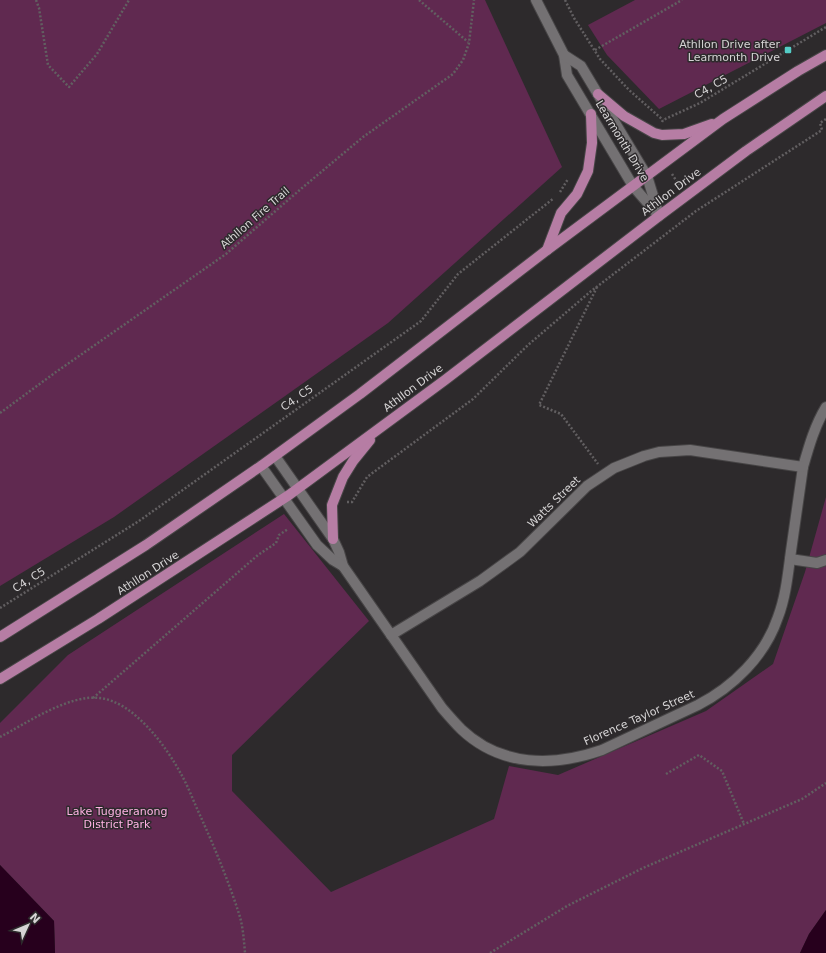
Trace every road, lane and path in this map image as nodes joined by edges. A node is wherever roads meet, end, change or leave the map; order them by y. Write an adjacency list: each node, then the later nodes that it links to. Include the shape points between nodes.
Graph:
1 (36, 0): 2 (path, via 48,65 69,87 97,54)
2 (129, 0)
3 (419, 0): 9 (path)
4 (474, 0): 9 (path, Athllon Fire Trail)
5 (536, 0): 11 (street, Learmonth Drive)
6 (565, 0): 10 (path)
7 (682, 0): 10 (path)
8 (826, 27): 10 (path, C4, C5, via 700,103 663,120 629,90 600,59)
9 (469, 43): 25 (path, Athllon Fire Trail, via 463,60 453,74 363,137 226,254)
10 (595, 50)
11 (564, 55): 13 (street, Learmonth Drive, via 581,66); 15 (street, Learmonth Drive, via 567,75)
12 (826, 55): 17 (main road)
13 (598, 94): 17 (main road, via 624,116 654,134 684,134); 19 (street, Learmonth Drive)
14 (826, 96): 21 (main road, Athllon Drive, via 746,151)
15 (591, 114): 20 (street, Learmonth Drive); 22 (main road, via 592,143 588,171 577,194 561,213)
16 (826, 119): 23 (path, via 820,123 822,130 696,211)
17 (722, 120): 19 (main road)
18 (571, 174): 39 (path, C4, C5, via 557,196 458,274 421,321 138,521)
19 (647, 176): 20 (main road); 21 (street, Learmonth Drive)
20 (633, 186): 21 (street, Learmonth Drive); 22 (main road)
21 (659, 216): 26 (main road, Athllon Drive)
22 (546, 250): 27 (main road, via 360,394)
23 (597, 287): 30 (path, via 540,405 561,414); 33 (path, via 528,346 473,399 367,477 352,502)
24 (826, 407): 29 (street, Florence Taylor Street, via 820,416)
25 (0, 413)
26 (380, 428): 31 (main road, Athllon Drive); 33 (main road, via 353,461)
27 (275, 456): 28 (main road); 31 (street, Florence Taylor Street)
28 (261, 466): 32 (street, Florence Taylor Street); 41 (main road, via 146,544)
29 (803, 467): 30 (street, Watts Street, via 690,450 659,452 644,456); 36 (street, Florence Taylor Street)
30 (605, 474): 40 (street, Watts Street, via 587,486 520,552 480,581)
31 (298, 489): 32 (main road, Athllon Drive); 35 (street, Florence Taylor Street)
32 (284, 499): 34 (street, Florence Taylor Street); 42 (main road, Athllon Drive)
33 (333, 502): 35 (main road)
34 (300, 521): 38 (street, Florence Taylor Street, via 317,545); 43 (path, via 279,535 276,543 258,555)
35 (333, 539): 38 (street, Florence Taylor Street)
36 (790, 559): 37 (street, via 817,563); 40 (street, Florence Taylor Street, via 784,596 773,631 757,657 736,680 698,705 602,750 555,762 509,757 483,746 460,728 442,708)
37 (826, 560)
38 (343, 566): 40 (street, Florence Taylor Street)
39 (0, 608)
40 (391, 635)
41 (0, 637)
42 (0, 679)
43 (93, 698): 44 (path, via 71,701); 48 (path, via 113,701 126,707 139,718 157,738 182,774 212,842 238,912)
44 (0, 737)
45 (666, 774): 47 (path, via 699,755 722,771)
46 (826, 783): 47 (path, via 802,799)
47 (744, 824): 49 (path, via 643,868 567,906)
48 (245, 953)
49 (490, 953)

